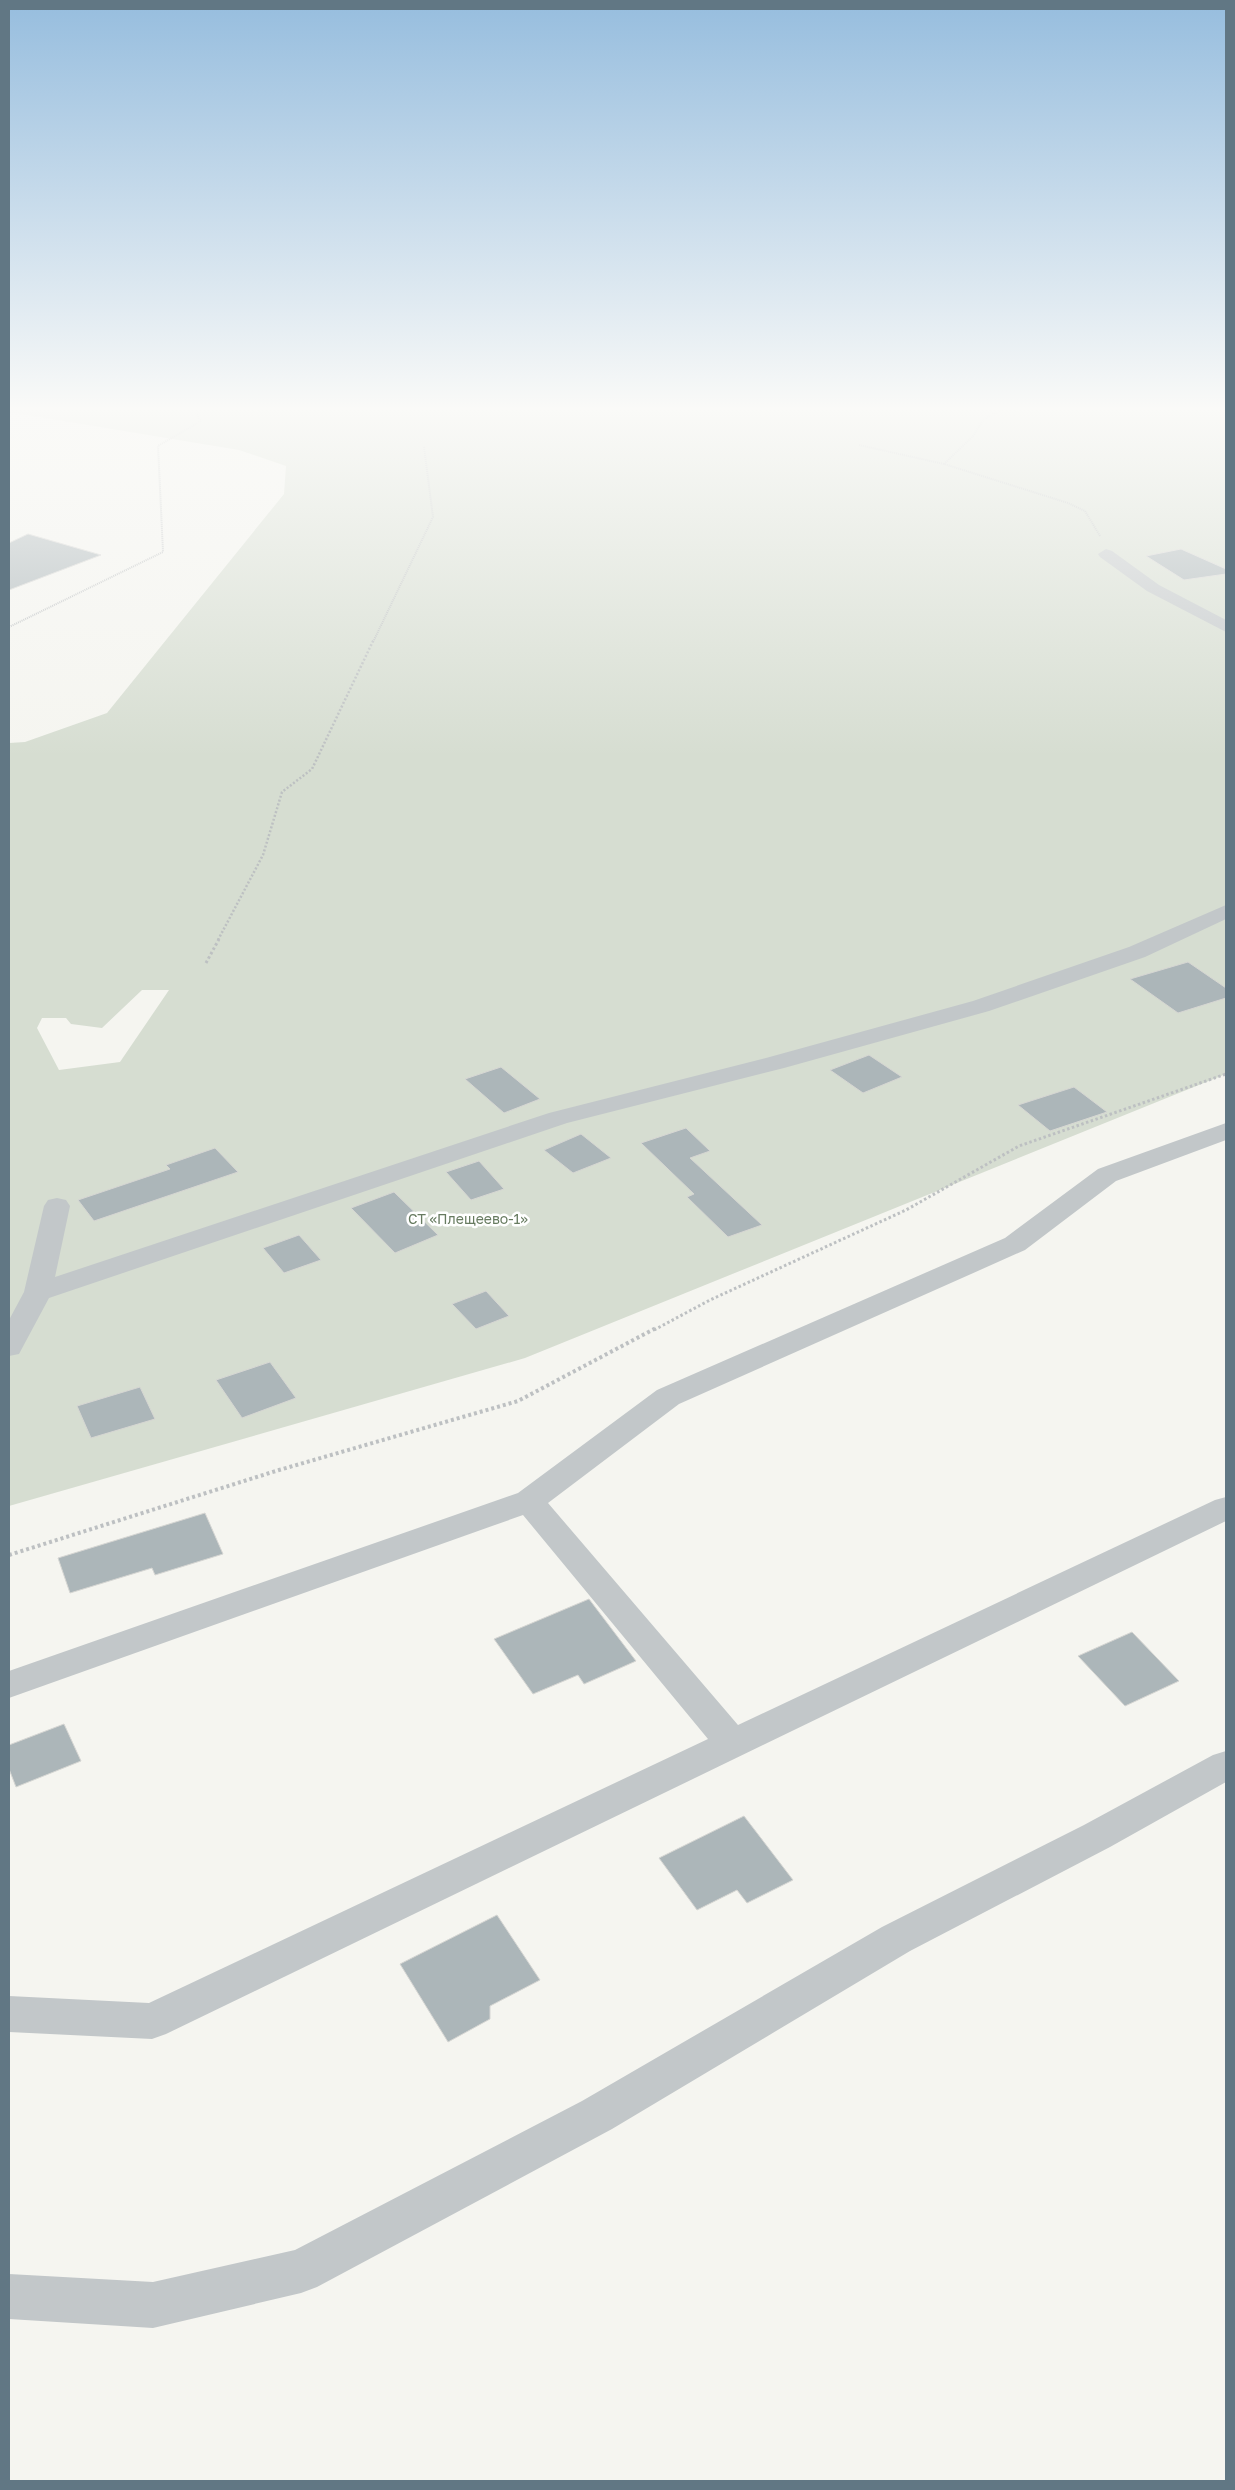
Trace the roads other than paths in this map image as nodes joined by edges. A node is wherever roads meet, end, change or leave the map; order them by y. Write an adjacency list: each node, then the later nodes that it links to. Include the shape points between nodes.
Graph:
1 (1106, 554): 2 (street, via 1153,588)
2 (1226, 627)
3 (1226, 911): 6 (street, via 1136,952 981,1006 775,1064 558,1118)
4 (1226, 1131): 8 (street, via 1107,1175 1014,1244 668,1397)
5 (57, 1206): 6 (street)
6 (38, 1292): 7 (street)
7 (9, 1347)
8 (528, 1501): 10 (street); 11 (street)
9 (1226, 1508): 11 (street)
10 (9, 1685)
11 (733, 1744): 13 (street, via 152,2021)
12 (1226, 1765): 14 (street, via 896,1939 598,2115 300,2271 153,2305)
13 (9, 2014)
14 (9, 2297)

